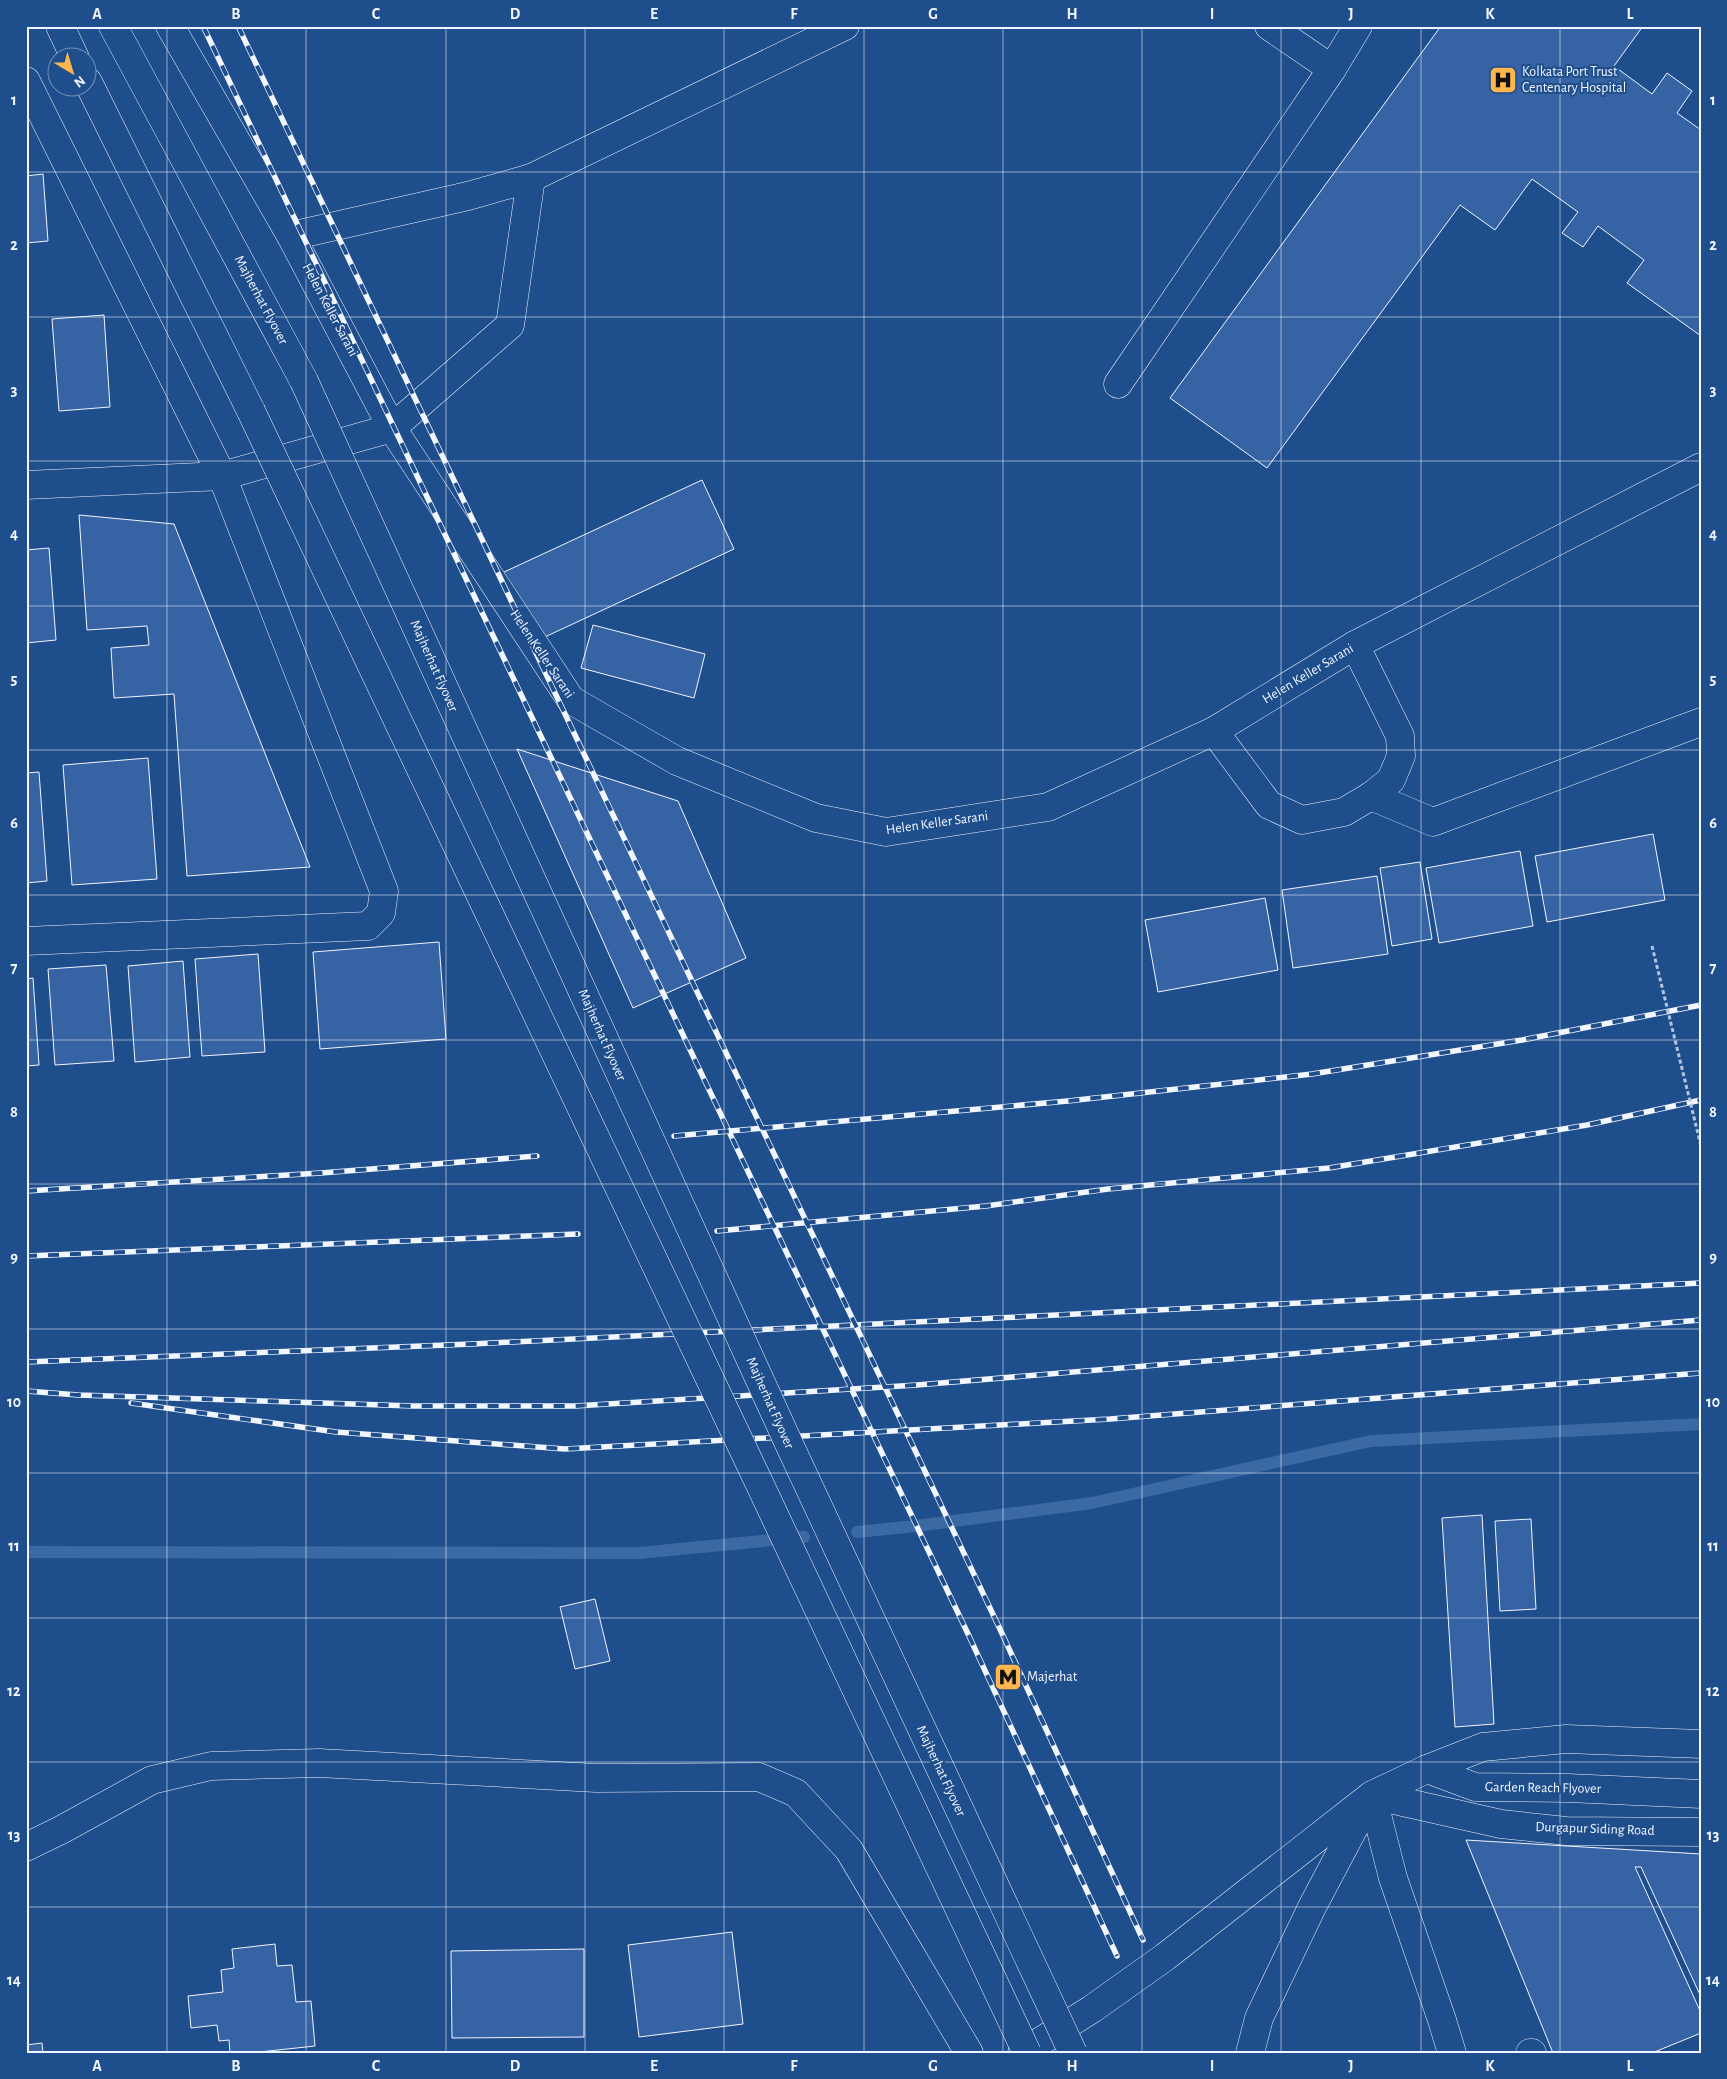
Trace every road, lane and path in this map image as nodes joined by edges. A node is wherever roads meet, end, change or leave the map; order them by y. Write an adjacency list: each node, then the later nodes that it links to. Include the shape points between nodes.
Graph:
1 (60, 26): 7 (main road)
2 (113, 26): 34 (main road, Majherhat Flyover, bridge, via 304,381 790,1446)
3 (170, 26): 12 (main road, Helen Keller Sarani)
4 (844, 26): 11 (main road)
5 (1269, 26): 8 (main road)
6 (1358, 26): 8 (main road)
7 (71, 48)
8 (1332, 69): 13 (main road)
9 (26, 82): 16 (main road)
10 (96, 98): 33 (main road, bridge, via 250,411)
11 (531, 178): 12 (main road, via 468,196); 14 (main road, via 510,325)
12 (291, 236): 14 (main road, Helen Keller Sarani)
13 (1118, 384)
14 (392, 428): 16 (main road); 20 (main road, Helen Keller Sarani, via 571,700 677,761 816,818 886,832 1048,807)
15 (1701, 467): 18 (main road, Helen Keller Sarani)
16 (222, 476): 17 (main road); 22 (main road, via 384,891 381,913 368,926)
17 (26, 485)
18 (1355, 645): 20 (main road, Helen Keller Sarani); 21 (main road, via 1400,736 1402,756 1391,780)
19 (1701, 722): 21 (main road, via 1432,822)
20 (1214, 730): 21 (main road, via 1269,805 1302,820 1344,812)
21 (1371, 796)
22 (26, 941)
23 (1652, 946): 24 (path, bridge)
24 (1701, 1146)
25 (1701, 1744): 26 (main road, via 1566,1739 1483,1747)
26 (1427, 1769): 27 (main road, Garden Reach Flyover, via 1475,1787); 28 (main road)
27 (1701, 1794)
28 (1372, 1795): 29 (main road, Durgapur Siding Road, via 1501,1824 1557,1830); 32 (main road, via 1165,1957); 35 (main road, via 1312,1907 1259,2018); 36 (main road, via 1393,1878)
29 (1701, 1832)
30 (26, 1847): 31 (main road, via 152,1780 211,1766 319,1764 596,1778 759,1777 796,1793 849,1850)
31 (969, 2053)
32 (1022, 2053)
33 (1027, 2053)
34 (1073, 2053)
35 (1250, 2053)
36 (1452, 2053)

